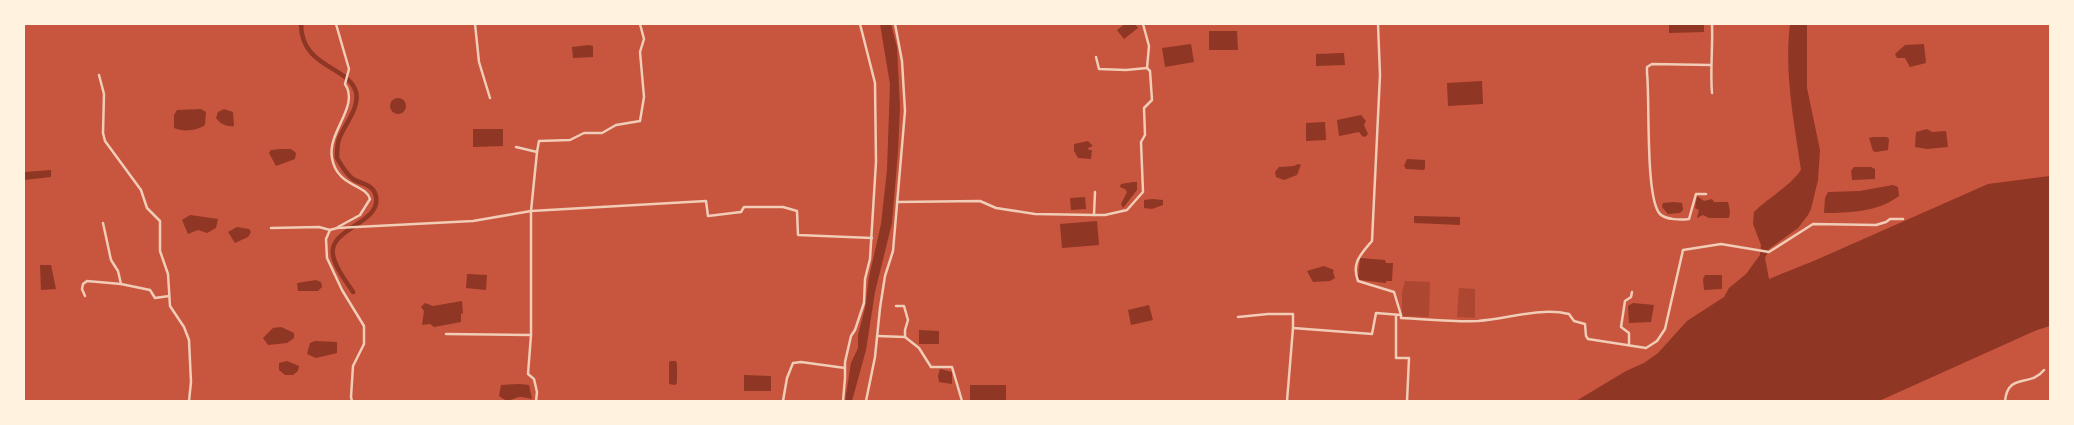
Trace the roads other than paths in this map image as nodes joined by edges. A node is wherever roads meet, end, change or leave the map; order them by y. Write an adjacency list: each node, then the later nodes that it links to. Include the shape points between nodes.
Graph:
1 (336, 24): 25 (street, via 348,69 345,84 349,101 336,129 332,158 346,181 364,189 370,198 360,215)
2 (474, 24): 14 (street, via 479,62)
3 (640, 24): 16 (street, via 644,39 640,52 644,97 640,120 616,125 602,133 584,133 570,140 539,141)
4 (860, 24): 27 (street, via 876,83)
5 (895, 24): 19 (street, via 902,61 905,111)
6 (1143, 24): 11 (street, via 1149,46)
7 (1378, 24): 34 (street, via 1380,75 1372,241 1356,259 1355,272 1358,281 1394,292)
8 (1712, 24): 10 (street)
9 (1096, 57): 11 (street, via 1099,69)
10 (1710, 65): 13 (street); 18 (street, via 1652,64 1647,67 1649,156 1655,204 1660,214 1668,218 1689,219 1696,194)
11 (1147, 68): 21 (street, via 1150,71 1152,100 1144,108 1145,135 1141,142 1143,192 1127,210)
12 (99, 75): 31 (street, via 104,94 105,141 160,222 160,251 168,274)
13 (1712, 93)
14 (490, 98)
15 (516, 147): 16 (street)
16 (537, 152): 20 (street)
17 (1095, 192): 21 (street)
18 (1706, 194)
19 (897, 202): 21 (street, via 980,201 996,208 1035,214); 39 (street, via 893,250)
20 (531, 211): 25 (street, via 473,221); 27 (street, via 706,201 708,216 740,212 744,207 783,207 797,211 798,235); 38 (street)
21 (1094, 215)
22 (1903, 219): 41 (street, via 1876,224 1814,224 1769,252 1720,244 1683,250 1665,329 1646,348)
23 (103, 223): 28 (street, via 111,260 118,270)
24 (271, 228): 26 (street, via 320,226)
25 (336, 228): 26 (street)
26 (330, 230): 45 (street, via 326,239 327,258 364,326 364,344 353,366)
27 (872, 238): 42 (street, via 864,303 851,336)
28 (121, 284): 30 (street, via 87,281 82,289); 31 (street, via 150,290 155,298)
29 (1632, 292): 41 (street, via 1625,301 1621,327 1630,333)
30 (85, 296)
31 (169, 296): 44 (street, via 173,313 189,340)
32 (896, 306): 40 (street, via 904,306 908,320)
33 (1396, 315): 34 (street); 36 (street, via 1376,313 1372,334); 52 (street, via 1396,358 1409,358)
34 (1401, 315): 41 (street, via 1401,318 1477,321 1536,313 1564,313 1570,314 1574,322 1585,324 1588,339)
35 (1238, 317): 36 (street, via 1293,314)
36 (1293, 328): 51 (street)
37 (446, 334): 38 (street)
38 (531, 334): 46 (street, via 528,374 534,379 538,392)
39 (877, 336): 40 (street); 49 (street, via 876,357)
40 (905, 337): 50 (street, via 919,348 931,367 952,368)
41 (1629, 345)
42 (845, 368): 47 (street, via 793,362); 48 (street)
43 (2044, 370): 53 (street, via 2033,380 2009,386)
44 (189, 401)
45 (352, 401)
46 (536, 401)
47 (783, 401)
48 (843, 401)
49 (866, 401)
50 (962, 401)
51 (1287, 401)
52 (1407, 401)
53 (2005, 401)

